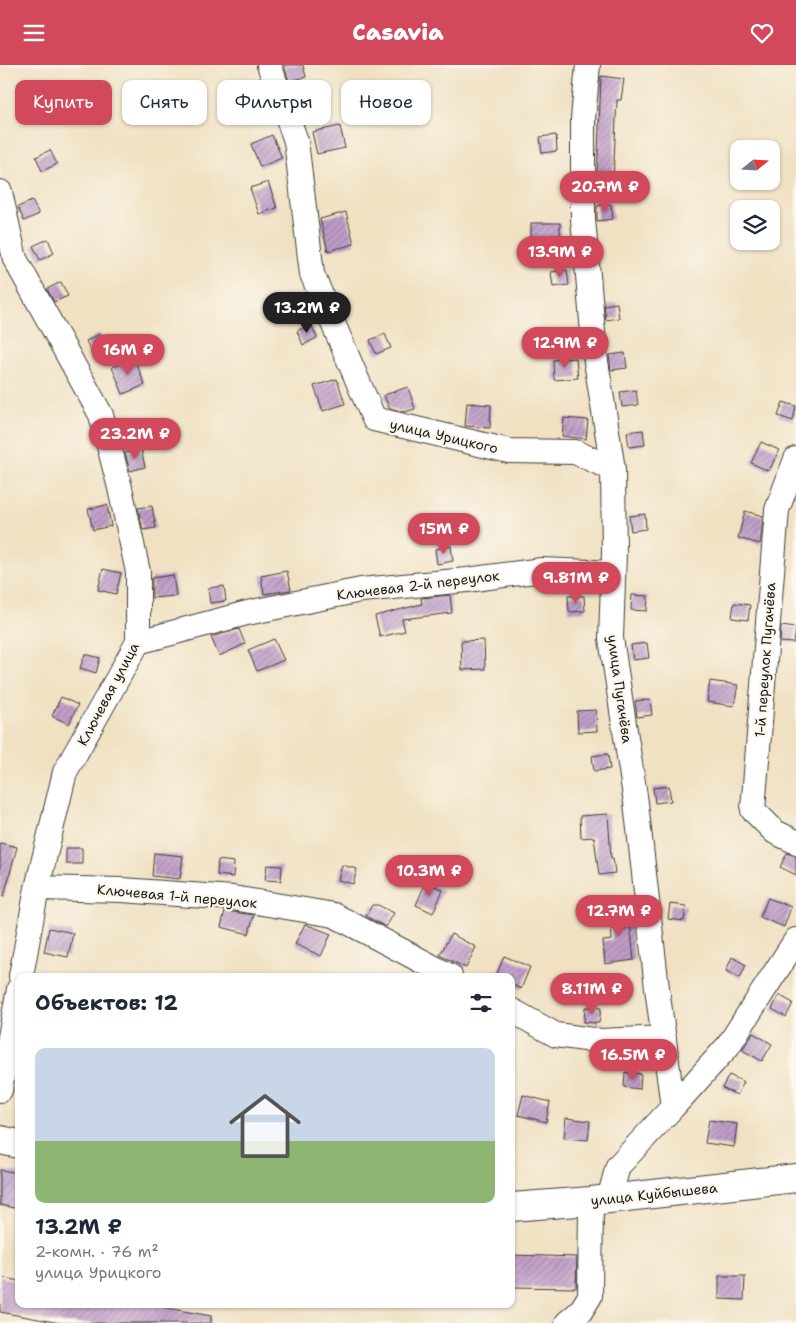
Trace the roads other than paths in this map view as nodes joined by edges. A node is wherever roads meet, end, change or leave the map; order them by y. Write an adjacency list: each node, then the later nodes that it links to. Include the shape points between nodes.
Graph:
1 (269, 65): 5 (street, улица Урицкого, via 296,141 312,274 374,419 509,451 575,453)
2 (588, 65): 5 (street, улица Пугачёва, via 582,119 583,219 595,355)
3 (0, 192): 7 (street, Ключевая улица, via 15,259 101,415 138,572)
4 (796, 459): 8 (street, 1-й переулок Пугачёва, via 777,510 753,810 775,832)
5 (613, 469): 6 (street, улица Пугачёва)
6 (613, 573): 7 (street, Ключевая 2-й переулок, via 542,570 362,590 247,613); 15 (street, улица Пугачёва, via 611,638 636,803)
7 (138, 643): 9 (street, Ключевая улица, via 65,772)
8 (796, 842)
9 (37, 888): 11 (street, Ключевая улица); 12 (street, Ключевая 1-й переулок, via 233,898 334,915)
10 (796, 940): 17 (street, via 728,1047)
11 (22, 973)
12 (444, 973)
13 (15, 1010): 16 (street)
14 (515, 1012): 15 (street, via 556,1035 600,1041)
15 (664, 1038): 17 (street, улица Пугачёва)
16 (0, 1090)
17 (673, 1107): 21 (street, via 618,1167)
18 (0, 1140): 19 (main road)
19 (15, 1143)
20 (796, 1178): 21 (main road, улица Куйбышева)
21 (600, 1200): 22 (main road, улица Куйбышева); 23 (street, via 590,1296 580,1312)
22 (515, 1207)
23 (567, 1323)

